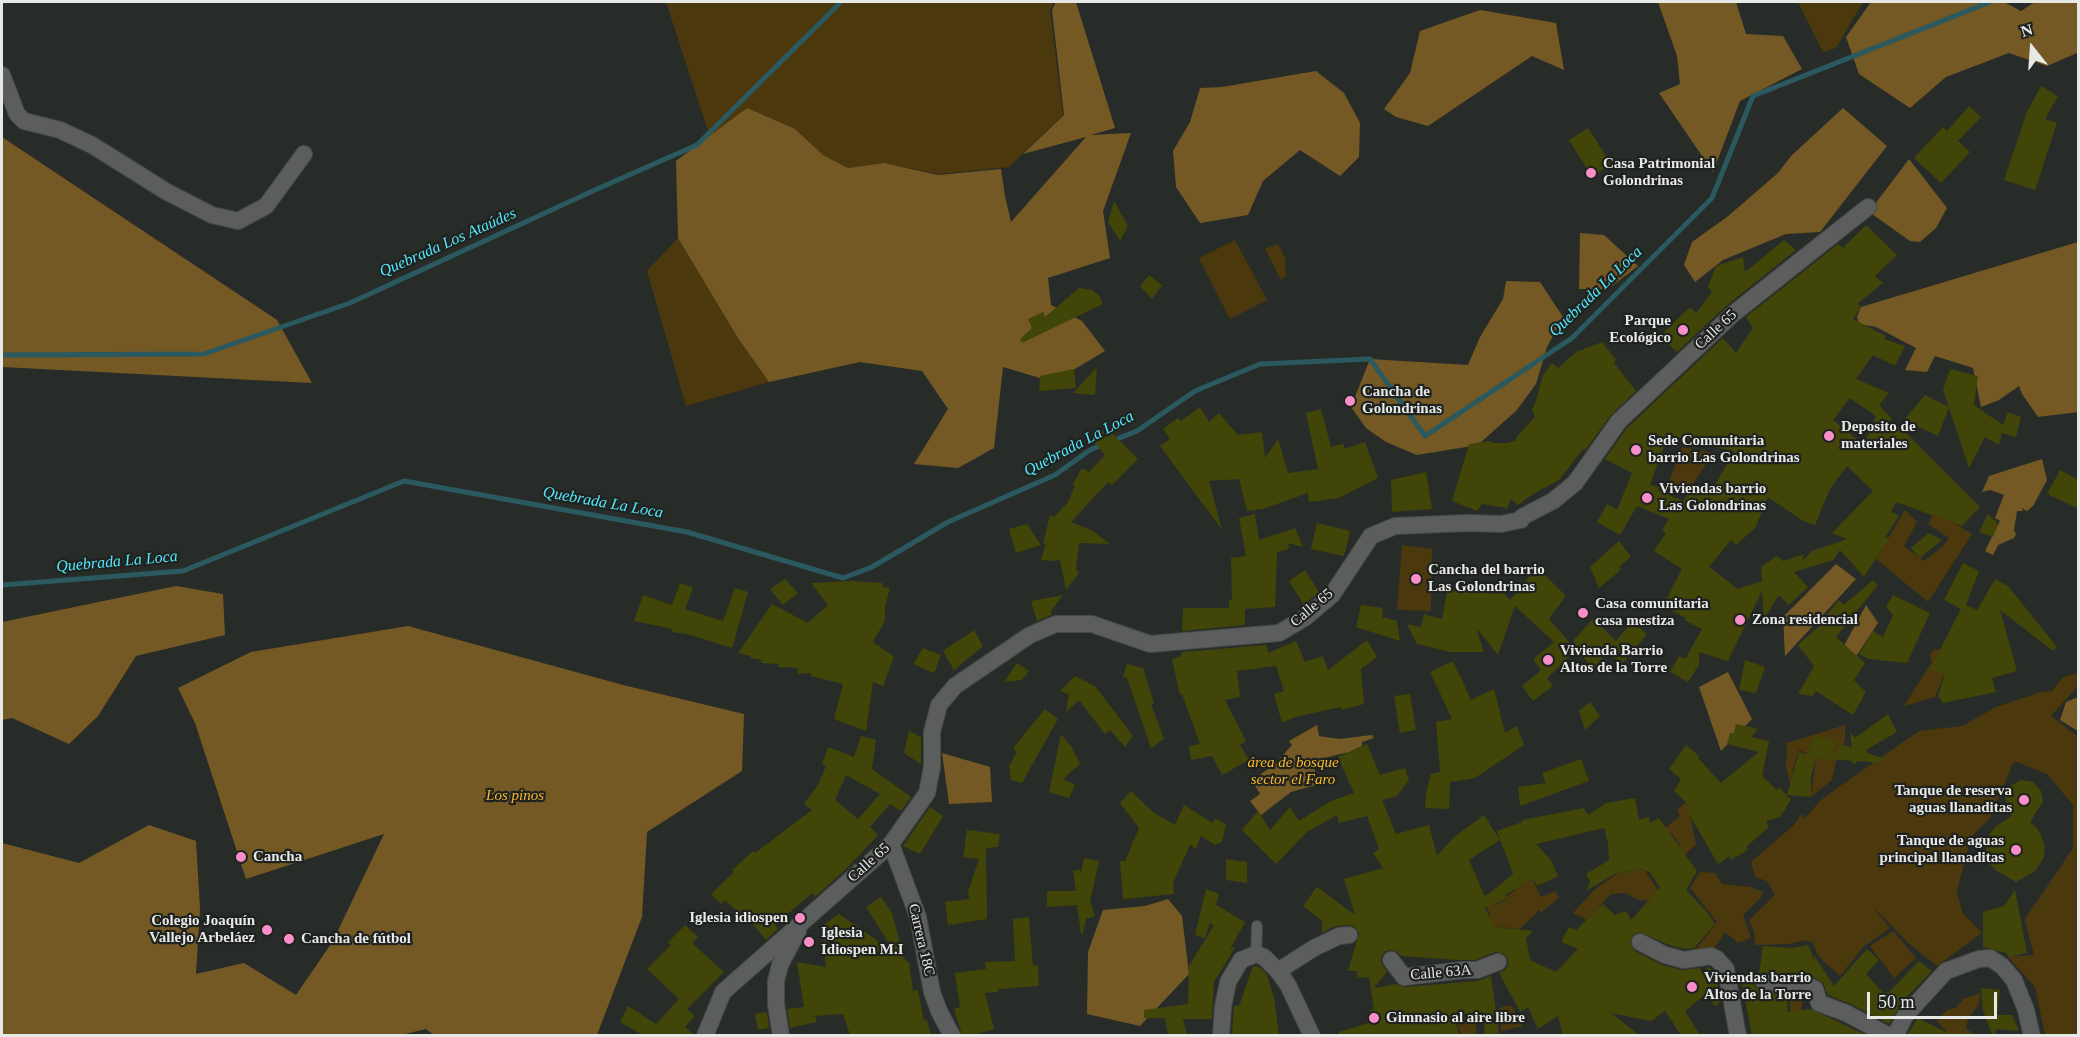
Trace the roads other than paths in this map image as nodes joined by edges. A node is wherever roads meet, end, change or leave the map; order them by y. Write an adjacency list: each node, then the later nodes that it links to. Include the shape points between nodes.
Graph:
1 (2, 75): 2 (street, via 17,114 24,121 60,130 92,145 212,215 238,221 266,206)
2 (304, 154)
3 (1868, 207): 4 (street, Calle 65, via 1733,314 1619,421 1575,483 1521,520 1501,524 1395,526 1371,536 1332,595 1279,633 1150,644 1092,624 1056,624 1030,634 955,686 939,705 932,732 927,793)
4 (891, 844): 5 (street, Calle 65); 16 (street, Carrera 18C, via 918,917 932,992)
5 (800, 925): 14 (street, Calle 65, via 723,992); 15 (street, via 776,981)
6 (1257, 926): 9 (lane)
7 (1349, 935): 12 (street, via 1314,948)
8 (1640, 942): 19 (street, via 1684,960 1711,956 1726,969)
9 (1256, 954): 12 (street); 17 (street, via 1241,960 1228,982)
10 (1391, 960): 11 (street, Calle 63A, via 1404,977 1477,970)
11 (1498, 962)
12 (1278, 971): 18 (street)
13 (1764, 982): 20 (street, via 1815,989 1819,1003)
14 (705, 1035)
15 (781, 1035)
16 (952, 1035)
17 (1221, 1035)
18 (1312, 1035)
19 (1738, 1035)
20 (1889, 1035)
21 (1895, 1035): 22 (street, via 1905,1016 1946,971 1990,958 2014,980)
22 (2032, 1035)

